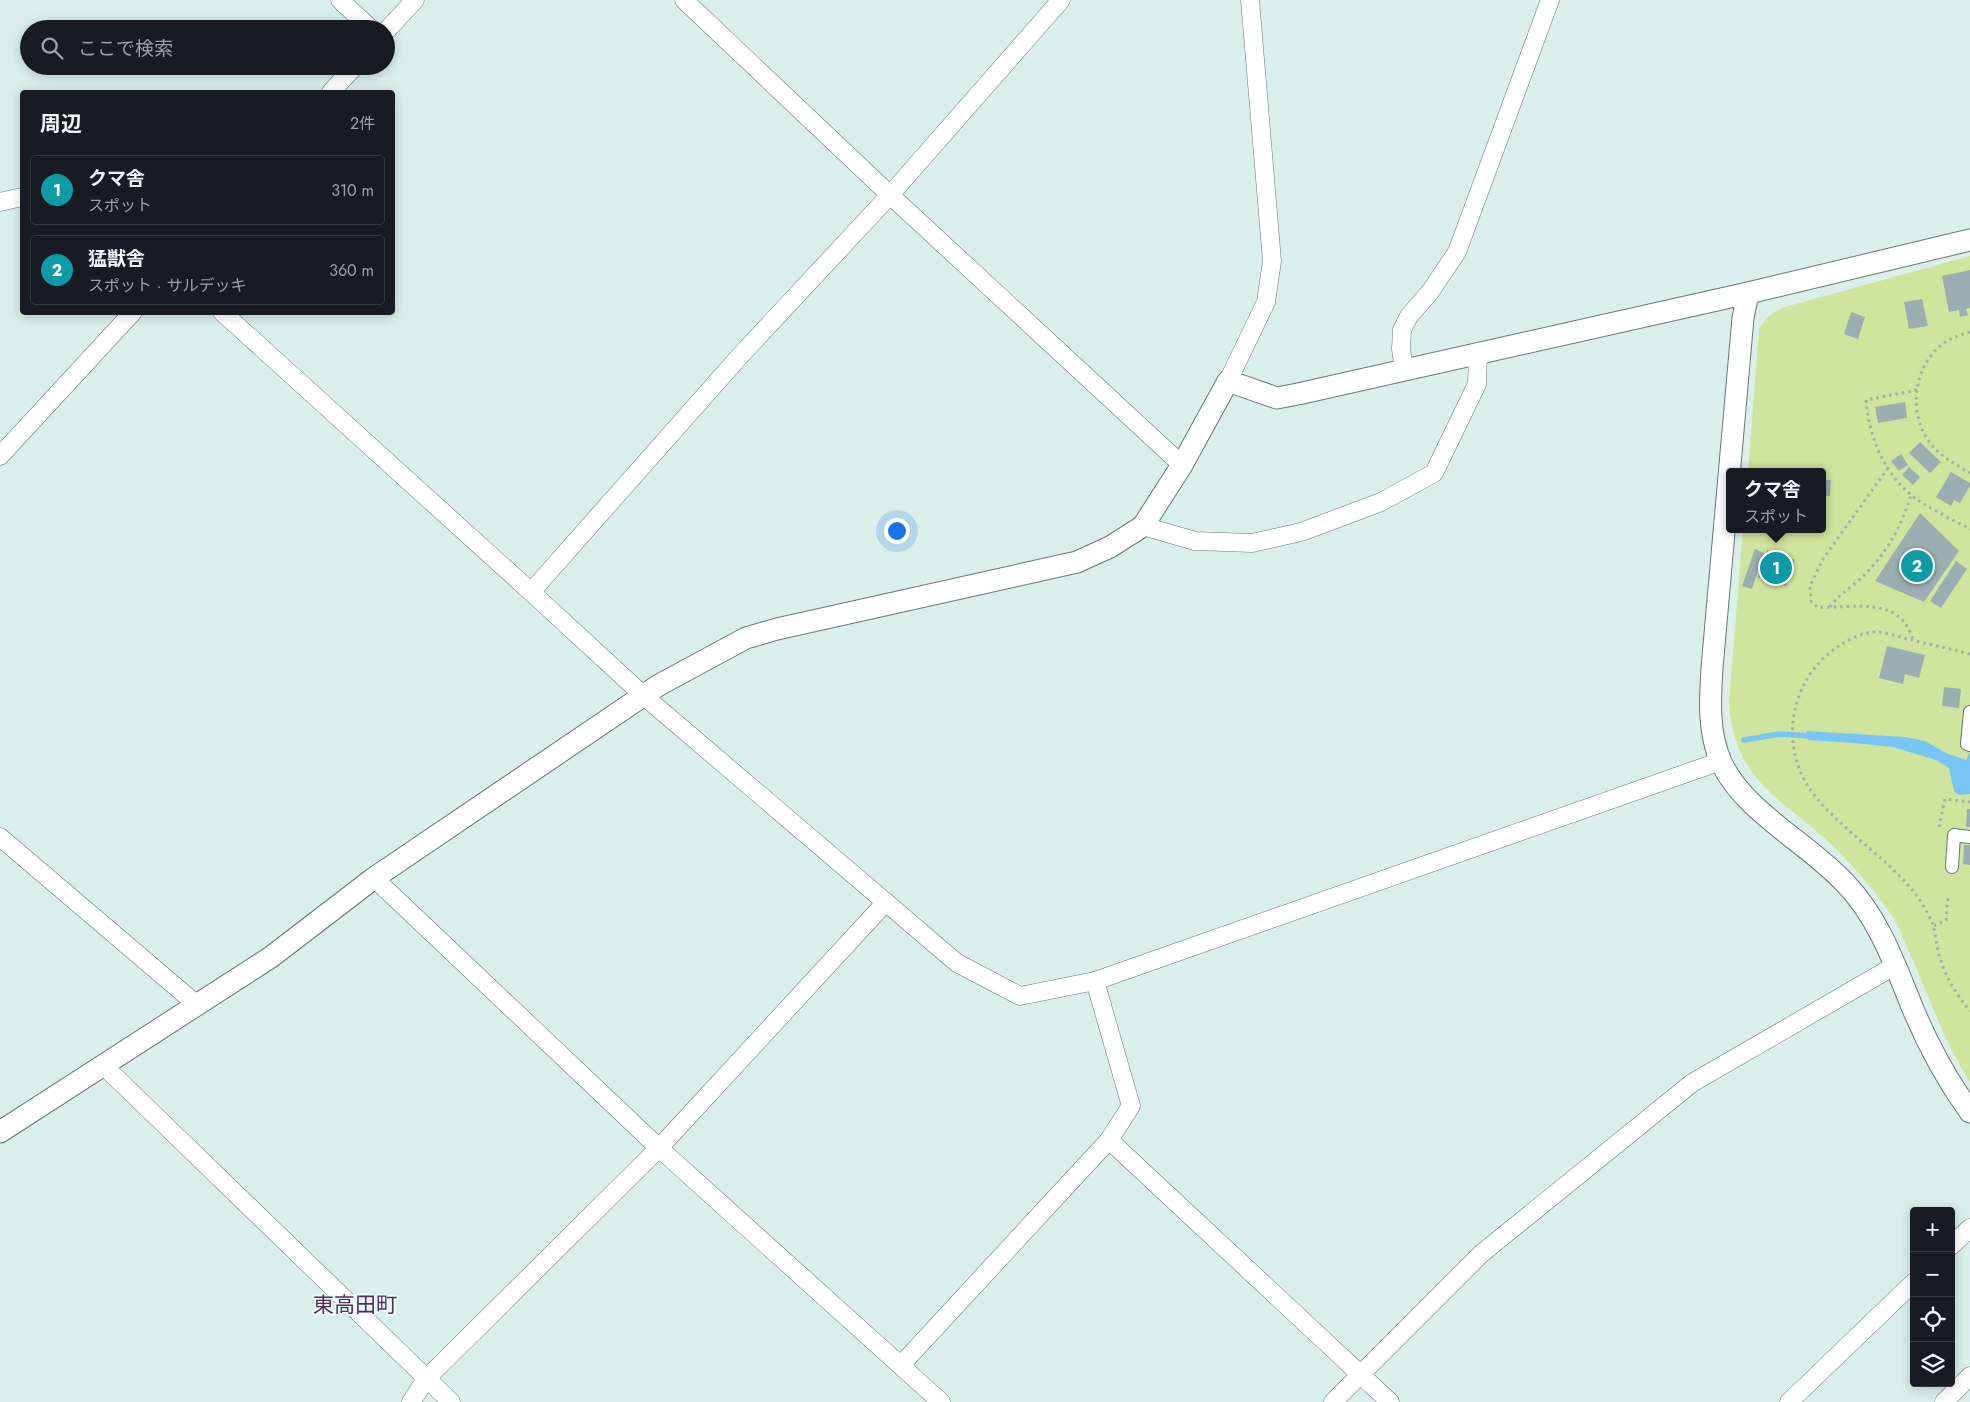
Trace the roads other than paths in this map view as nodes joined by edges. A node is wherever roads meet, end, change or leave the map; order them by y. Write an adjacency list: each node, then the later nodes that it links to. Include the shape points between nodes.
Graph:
1 (340, 0): 7 (street)
2 (415, 0): 8 (street)
3 (684, 0): 11 (street)
4 (1061, 0): 11 (street)
5 (1250, 0): 20 (street, via 1272,262 1266,302)
6 (1550, 0): 19 (street, via 1457,252 1402,330)
7 (361, 20)
8 (395, 21)
9 (346, 75): 10 (street)
10 (333, 90)
11 (890, 196): 22 (street); 26 (street, via 739,357)
12 (20, 197): 13 (street)
13 (0, 202)
14 (1970, 240): 15 (street)
15 (1748, 293): 18 (street); 23 (street, via 1742,318)
16 (130, 315): 21 (street)
17 (225, 315): 26 (street)
18 (1478, 353): 19 (street); 25 (street, via 1476,384 1434,473 1380,502 1301,532 1252,543 1195,541)
19 (1404, 370): 20 (street, via 1277,398)
20 (1228, 381): 22 (street)
21 (0, 456)
22 (1182, 465): 25 (street)
23 (1729, 468)
24 (1726, 507): 30 (street, via 1711,684 1711,724)
25 (1143, 526): 27 (street, via 1110,547 1077,562 746,638)
26 (531, 592): 27 (street)
27 (644, 696): 34 (street); 35 (street)
28 (1970, 712): 29 (street, via 1967,744)
29 (1970, 744)
30 (1721, 761): 36 (street, via 1748,801 1817,855 1846,883 1879,929); 37 (street)
31 (0, 837): 38 (street)
32 (1970, 837): 33 (street, via 1954,836)
33 (1952, 867)
34 (374, 878): 38 (street, via 272,957); 43 (street)
35 (886, 902): 37 (street, via 957,963 1020,996); 43 (street)
36 (1896, 965): 40 (street, via 1932,1051); 48 (street, via 1692,1083 1480,1254)
37 (1095, 981): 42 (street, via 1131,1106)
38 (196, 1004): 39 (street)
39 (104, 1066): 41 (street); 50 (street)
40 (1970, 1112)
41 (0, 1132)
42 (1109, 1140): 47 (street); 48 (street)
43 (659, 1148): 47 (street); 50 (street)
44 (1970, 1228): 45 (street)
45 (1955, 1242)
46 (1910, 1286): 56 (street)
47 (901, 1365): 53 (street)
48 (1360, 1373): 54 (street); 55 (street)
49 (1970, 1376): 57 (street)
50 (426, 1379): 51 (street); 52 (street)
51 (411, 1402)
52 (452, 1402)
53 (941, 1402)
54 (1333, 1402)
55 (1390, 1402)
56 (1790, 1402)
57 (1944, 1402)

